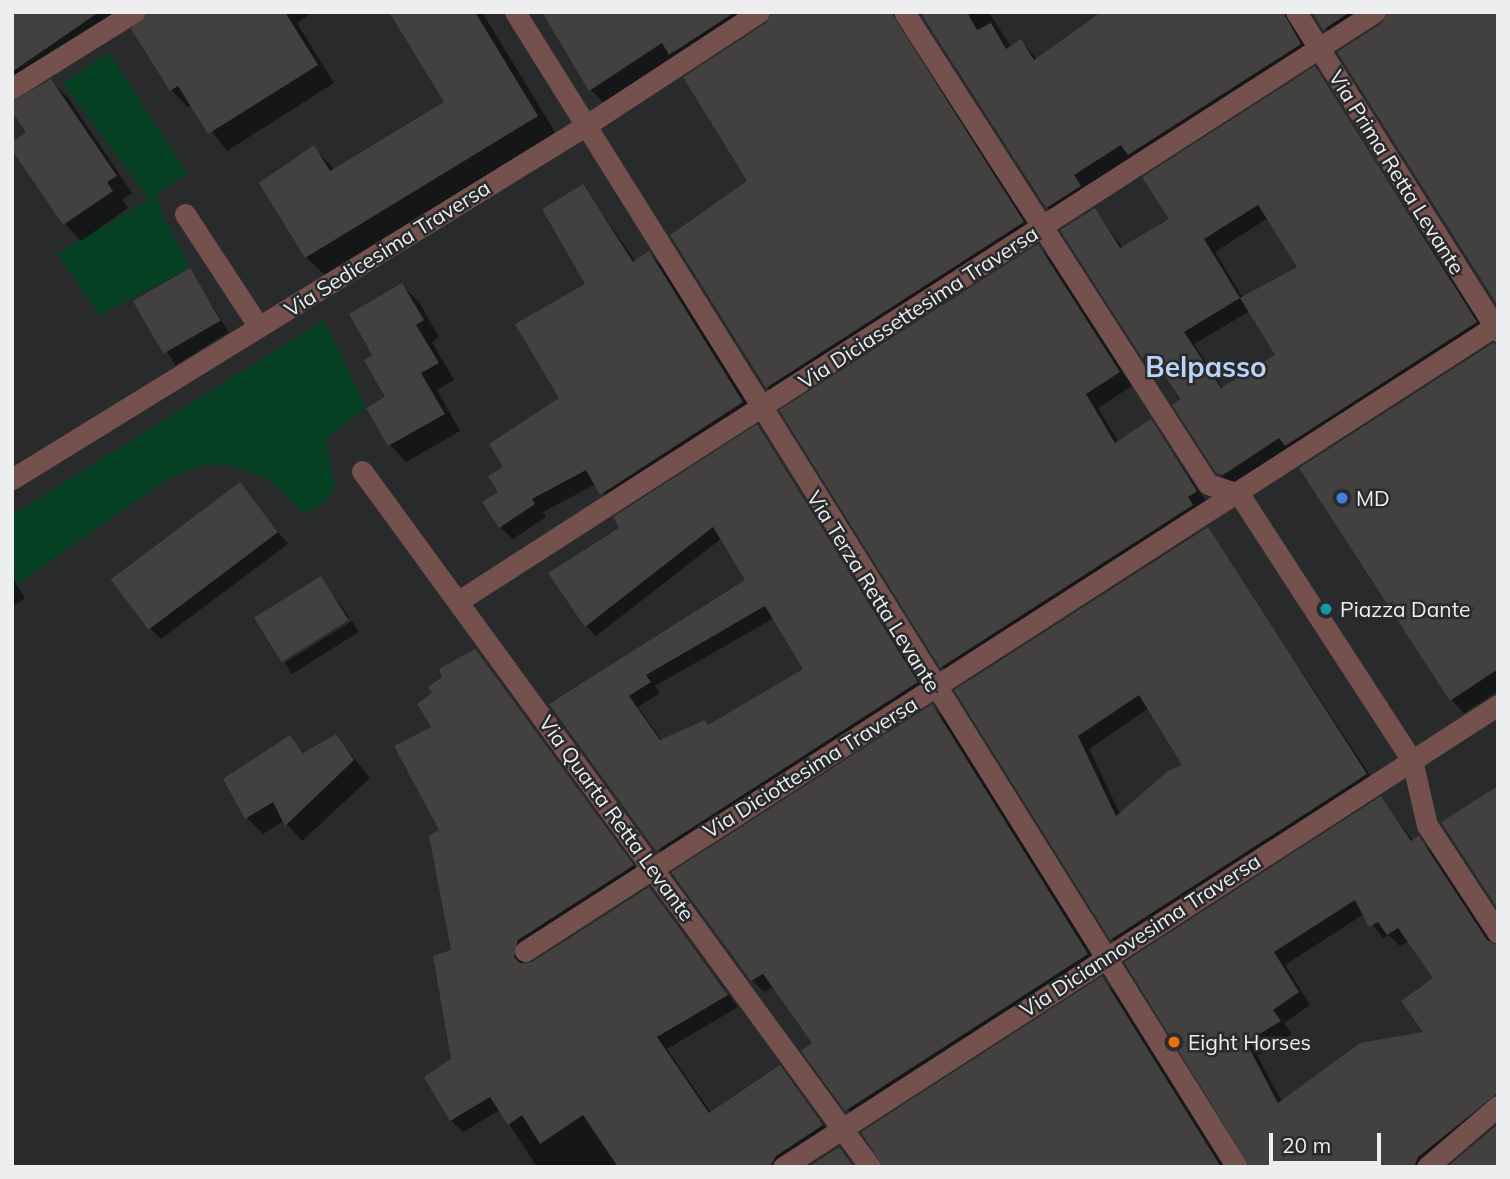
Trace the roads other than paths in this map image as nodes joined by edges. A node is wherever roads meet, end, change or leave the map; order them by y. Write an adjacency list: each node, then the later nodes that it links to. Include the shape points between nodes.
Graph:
1 (134, 12): 8 (street)
2 (514, 12): 9 (street, Via Terza Retta Levante)
3 (759, 12): 9 (street, Via Sedicesima Traversa)
4 (904, 12): 11 (street)
5 (1296, 12): 7 (street, Via Prima Retta Levante)
6 (1375, 12): 7 (street, Via Diciassettesima Traversa)
7 (1318, 47): 11 (street, Via Diciassettesima Traversa); 13 (street, Via Prima Retta Levante)
8 (12, 88)
9 (585, 126): 12 (street, Via Sedicesima Traversa); 14 (street, Via Terza Retta Levante)
10 (185, 214): 12 (street)
11 (1042, 228): 14 (street, Via Diciassettesima Traversa); 17 (street, via 1208,484)
12 (259, 327): 16 (street, Via Sedicesima Traversa)
13 (1497, 327): 17 (street, Via Diciottesima Traversa)
14 (759, 409): 18 (street, Via Diciassettesima Traversa); 19 (street, Via Terza Retta Levante)
15 (362, 471): 18 (street, Via Quarta Retta Levante)
16 (12, 479)
17 (1239, 494): 19 (street, Via Diciottesima Traversa); 21 (street)
18 (460, 600): 22 (street, Via Quarta Retta Levante)
19 (936, 688): 22 (street, Via Diciottesima Traversa); 25 (street, Via Terza Retta Levante)
20 (1498, 705): 21 (street, Via Diciannovesima Traversa)
21 (1412, 760): 23 (street, via 1427,825); 25 (street, Via Diciannovesima Traversa)
22 (653, 867): 24 (street, Via Diciottesima Traversa); 27 (street, Via Quarta Retta Levante)
23 (1498, 933)
24 (525, 951)
25 (1105, 956): 27 (street, Via Diciannovesima Traversa); 30 (street, Via Terza Retta Levante)
26 (1498, 1106): 31 (street)
27 (842, 1129): 28 (street, Via Diciannovesima Traversa); 29 (street, Via Quarta Retta Levante)
28 (783, 1167)
29 (870, 1167)
30 (1237, 1167)
31 (1427, 1167)

